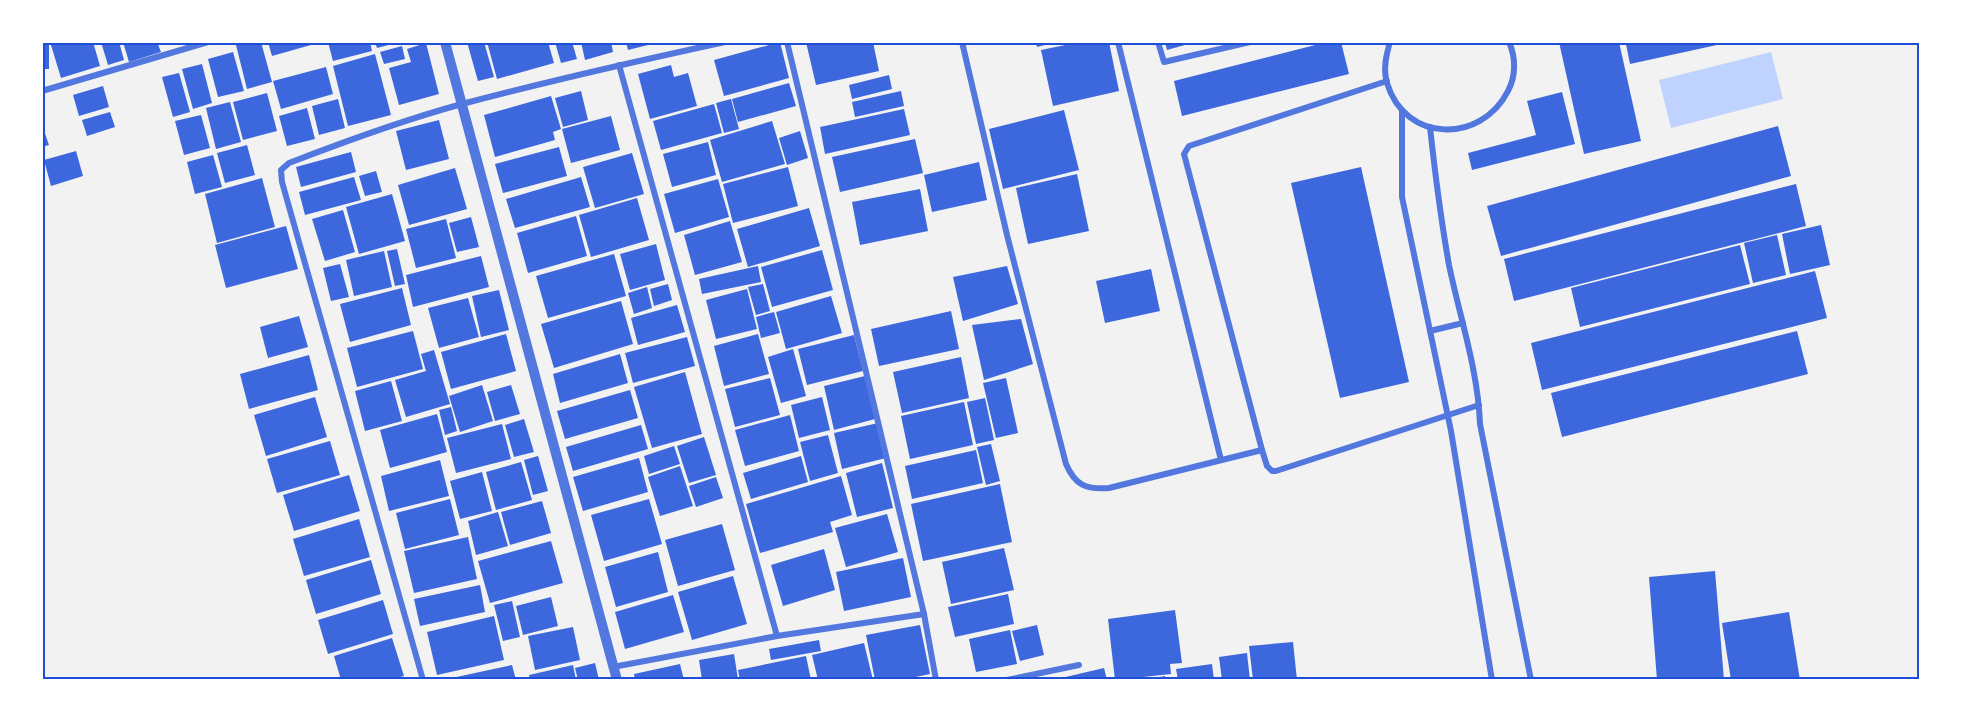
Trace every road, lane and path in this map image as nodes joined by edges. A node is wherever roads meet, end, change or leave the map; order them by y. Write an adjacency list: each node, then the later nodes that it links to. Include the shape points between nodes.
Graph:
1 (208, 42): 13 (street)
2 (445, 42): 14 (street)
3 (725, 42): 11 (street)
4 (787, 42): 23 (street)
5 (962, 42): 22 (street, via 1007,235 1071,474 1086,488 1096,489)
6 (1118, 42): 22 (street)
7 (1158, 42): 8 (street, via 1164,62)
8 (1250, 42)
9 (1390, 42): 12 (street, via 1385,62)
10 (1509, 42): 16 (street, via 1515,65 1502,103 1470,127)
11 (619, 65): 14 (street); 24 (street)
12 (1387, 81): 15 (street); 21 (street, via 1185,150)
13 (42, 91)
14 (461, 105): 26 (street); 27 (street, via 369,133 289,162 281,170)
15 (1402, 110): 16 (street); 18 (street, via 1402,197)
16 (1430, 127): 17 (street, via 1450,266)
17 (1463, 323): 18 (street); 19 (street)
18 (1430, 331): 20 (street)
19 (1479, 405): 20 (street); 32 (street)
20 (1448, 416): 21 (street, via 1276,471 1267,466); 31 (street)
21 (1262, 450): 22 (street)
22 (1221, 460)
23 (924, 614): 24 (street); 29 (street)
24 (777, 636): 26 (street)
25 (1079, 665): 30 (street)
26 (613, 667): 28 (street)
27 (423, 680)
28 (617, 680)
29 (936, 680)
30 (1007, 680)
31 (1492, 680)
32 (1531, 680)

